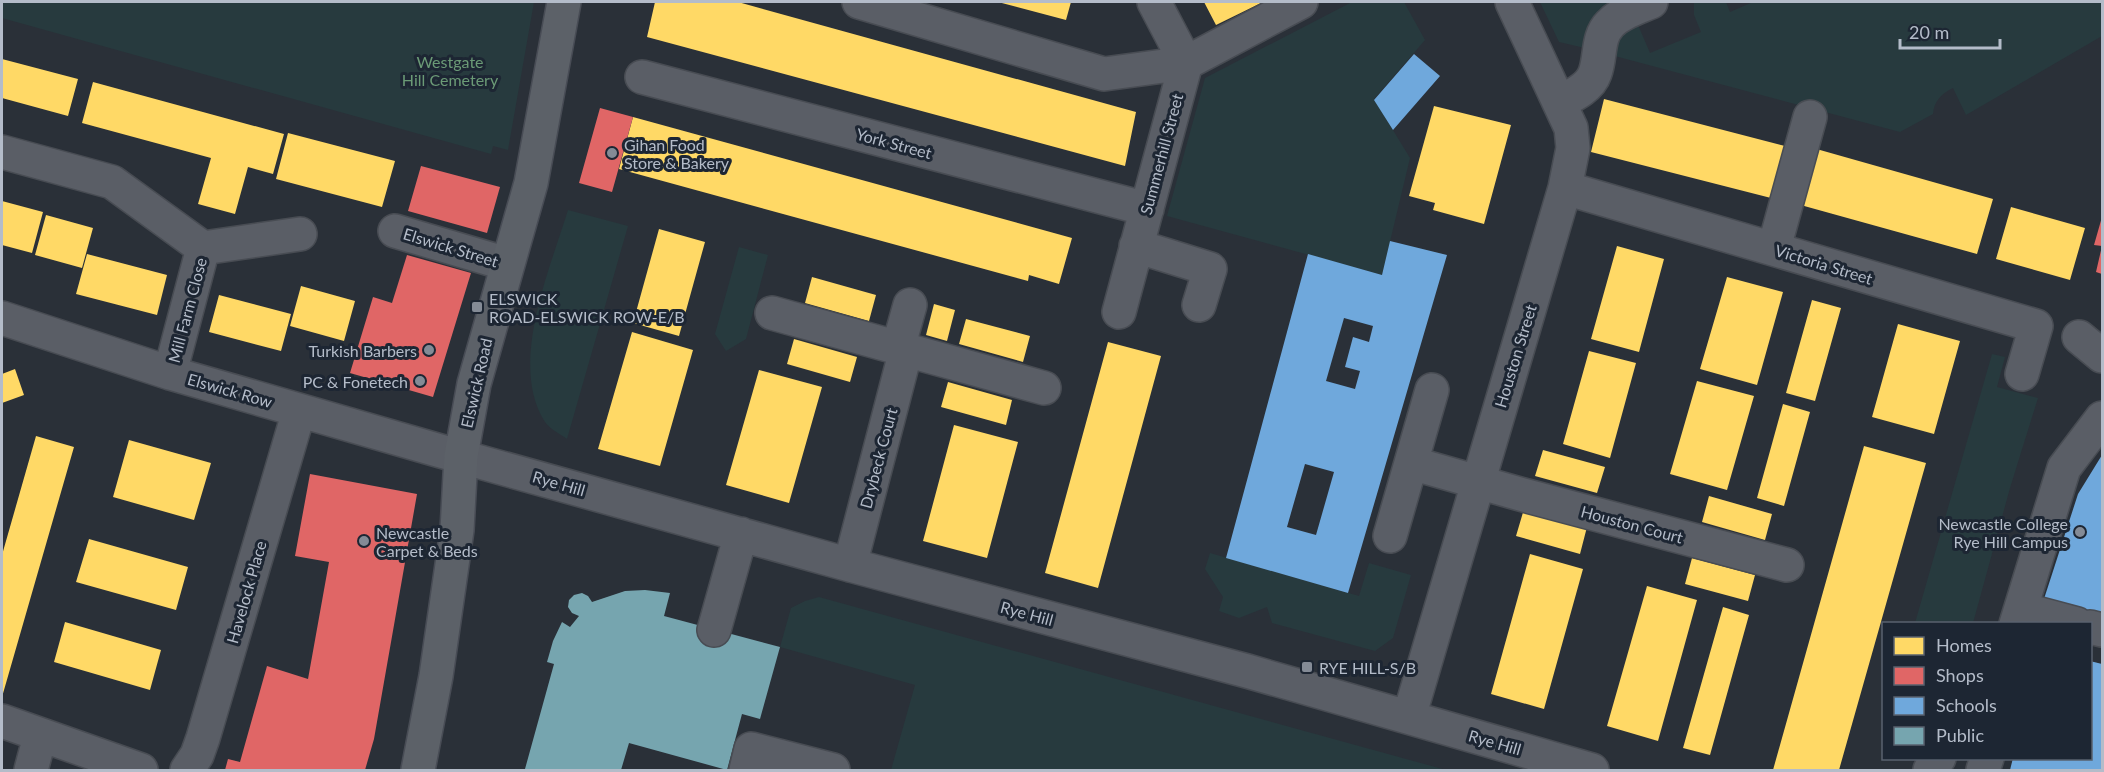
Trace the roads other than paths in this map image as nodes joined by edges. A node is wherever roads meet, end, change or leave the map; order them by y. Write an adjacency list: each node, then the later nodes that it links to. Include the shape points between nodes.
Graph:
1 (564, 2): 19 (main road, Elswick Road, via 531,183)
2 (859, 2): 7 (street, via 1104,74)
3 (1154, 2): 7 (street)
4 (1301, 2): 7 (street)
5 (1512, 2): 9 (street, Houston Street)
6 (1651, 2): 9 (street, via 1609,24 1602,38 1595,75 1580,91)
7 (1186, 63): 13 (street, Summerhill Street)
8 (642, 77): 13 (street, York Street)
9 (1560, 102): 12 (street, Houston Street, via 1571,128 1573,148)
10 (1810, 117): 18 (street)
11 (2, 152): 17 (street, Mill Farm Close, via 112,182)
12 (1565, 188): 18 (street, Victoria Street); 34 (street, Houston Street)
13 (1147, 209): 16 (street, Summerhill Street)
14 (395, 231): 19 (street, Elswick Street)
15 (300, 234): 17 (street, Mill Farm Close)
16 (1136, 246): 21 (street, via 1210,268); 22 (street, Summerhill Street)
17 (203, 248): 26 (street, Mill Farm Close)
18 (1774, 248): 27 (street, Victoria Street, via 2036,326)
19 (507, 264): 32 (main road, Elswick Road, via 474,384)
20 (910, 305): 25 (street, Drybeck Court)
21 (1199, 305)
22 (1119, 312)
23 (772, 313): 25 (street)
24 (2, 318): 26 (street, Elswick Row)
25 (902, 349): 28 (street); 37 (street, Drybeck Court)
26 (170, 373): 30 (street, Elswick Row)
27 (2022, 374)
28 (1044, 388)
29 (1432, 390): 33 (street)
30 (299, 411): 32 (street, Elswick Row); 48 (street, Havelock Place, via 203,738)
31 (2103, 418): 39 (street, via 2064,468)
32 (461, 456): 35 (street, Rye Hill); 49 (main road, Elswick Road, via 457,530)
33 (1411, 463): 34 (street, Houston Court); 36 (street)
34 (1478, 482): 38 (street, Houston Court); 42 (street, Houston Street)
35 (741, 534): 37 (street, Rye Hill); 41 (street)
36 (1390, 536)
37 (850, 565): 42 (street, Rye Hill)
38 (1787, 565)
39 (2019, 616): 40 (street)
40 (2062, 622)
41 (714, 630)
42 (1408, 717): 45 (street, Rye Hill)
43 (2, 721): 44 (street)
44 (40, 736): 46 (street); 47 (street)
45 (1572, 768)
46 (31, 771)
47 (141, 771)
48 (187, 771)
49 (418, 771)
50 (746, 771): 51 (street, via 751,748)
51 (833, 771)

